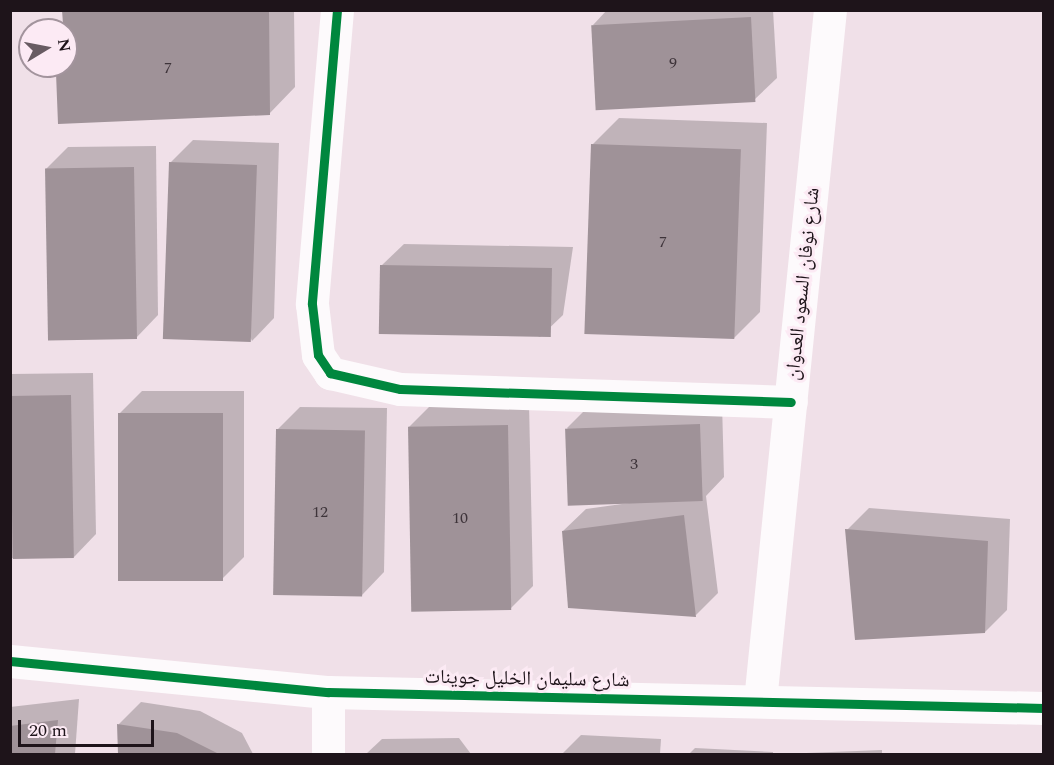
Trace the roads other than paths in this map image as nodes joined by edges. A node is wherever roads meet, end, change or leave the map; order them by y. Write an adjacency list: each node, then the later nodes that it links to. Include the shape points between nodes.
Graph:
1 (337, 10): 3 (street, via 312,304 318,355 330,373 400,389)
2 (830, 10): 3 (street, شارع نوفان السعود العدوان)
3 (791, 402): 6 (street, شارع نوفان السعود العدوان)
4 (10, 661): 5 (street, شارع سليمان الخليل جوينات)
5 (328, 692): 6 (street, شارع سليمان الخليل جوينات); 8 (street)
6 (760, 701): 7 (street, شارع سليمان الخليل جوينات)
7 (1038, 713)
8 (327, 754)

